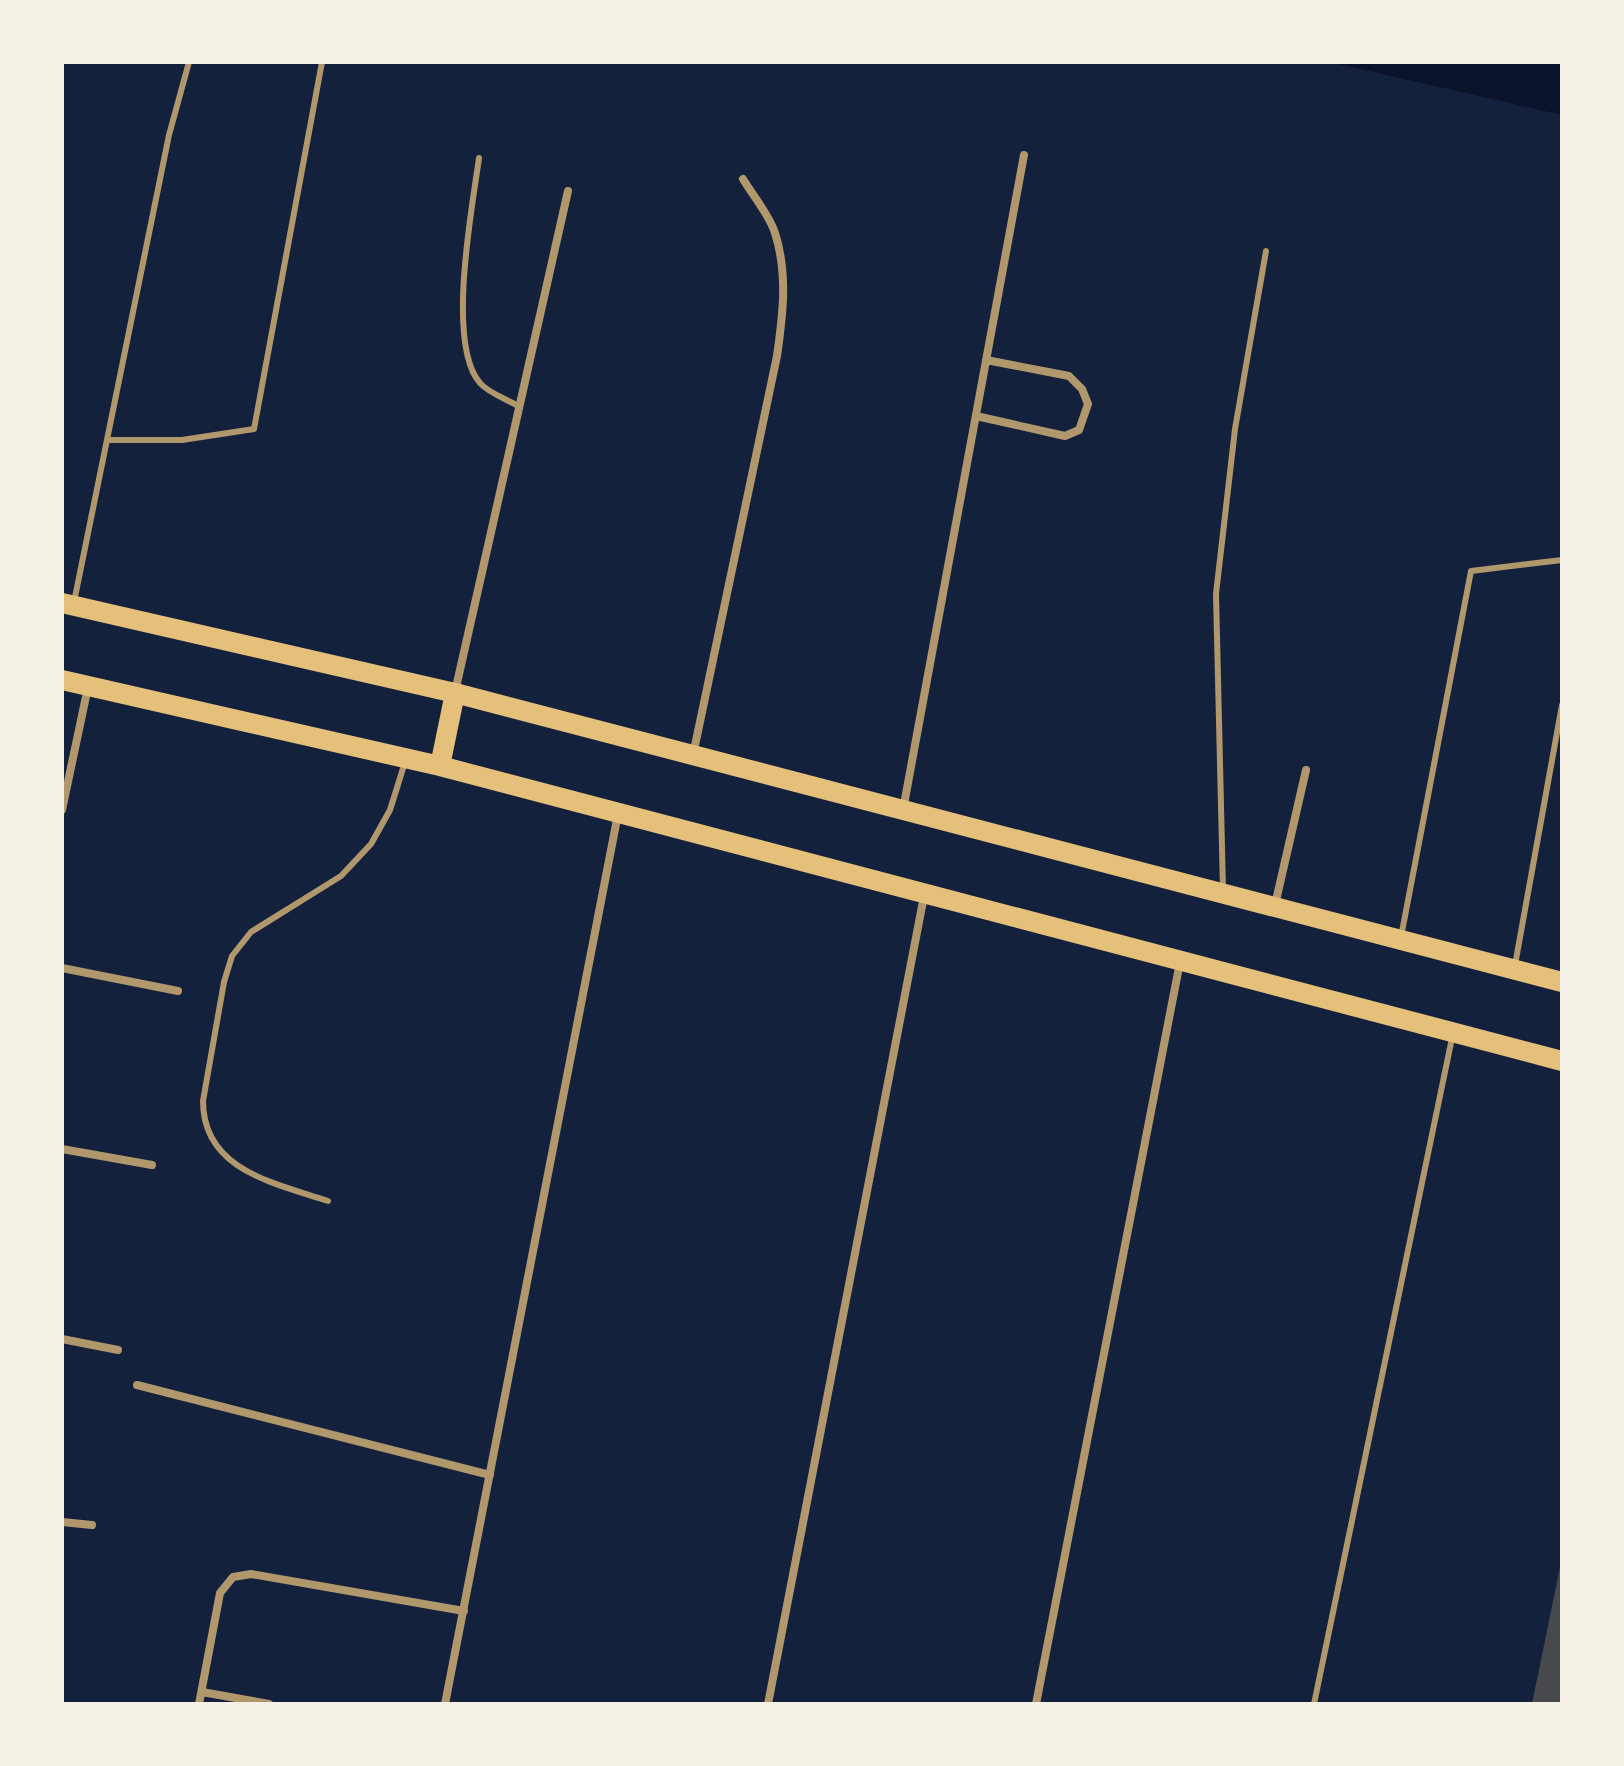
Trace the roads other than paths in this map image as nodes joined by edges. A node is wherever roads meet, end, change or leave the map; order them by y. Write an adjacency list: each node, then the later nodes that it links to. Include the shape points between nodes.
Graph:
1 (189, 62): 11 (lane, via 169,135)
2 (322, 62): 11 (lane, via 254,429 182,440)
3 (1024, 155): 8 (street)
4 (479, 158): 9 (lane, via 464,292 466,353 481,384)
5 (743, 179): 18 (street, via 774,231 783,269 784,308)
6 (568, 191): 9 (street)
7 (1266, 251): 26 (lane, via 1235,429 1216,594)
8 (986, 360): 10 (street); 10 (street, via 1069,376 1088,404 1079,430 1065,436)
9 (518, 406): 16 (street)
10 (976, 416): 23 (street)
11 (107, 440): 13 (lane)
12 (1562, 560): 28 (lane, via 1471,571)
13 (68, 604): 16 (main road)
14 (62, 680): 15 (main road)
15 (88, 686): 19 (main road); 22 (street)
16 (455, 693): 18 (main road); 20 (main road)
17 (1562, 705): 31 (lane)
18 (693, 755): 23 (main road)
19 (407, 758): 20 (main road); 38 (lane, via 390,810 371,844 341,876 251,932 232,956 224,982 203,1101 210,1138 253,1176)
20 (440, 766): 24 (main road)
21 (1306, 770): 27 (street)
22 (62, 810)
23 (903, 810): 26 (main road)
24 (619, 813): 25 (main road); 42 (street)
25 (924, 894): 29 (main road); 50 (street)
26 (1224, 894): 27 (main road)
27 (1274, 907): 28 (main road)
28 (1400, 940): 31 (main road)
29 (1180, 962): 34 (main road); 51 (street)
30 (62, 968): 33 (street)
31 (1514, 970): 32 (main road)
32 (1562, 982)
33 (178, 991)
34 (1453, 1033): 35 (main road); 52 (lane)
35 (1562, 1061)
36 (62, 1149): 37 (street)
37 (152, 1165)
38 (328, 1201)
39 (62, 1339): 40 (street)
40 (118, 1350)
41 (137, 1385): 42 (street)
42 (490, 1475): 45 (street)
43 (62, 1522): 44 (street)
44 (92, 1525)
45 (464, 1611): 46 (street, via 251,1574 233,1577 220,1593); 49 (street)
46 (202, 1692): 47 (street); 48 (street)
47 (199, 1704)
48 (269, 1704)
49 (445, 1704)
50 (768, 1704)
51 (1036, 1704)
52 (1314, 1704)

